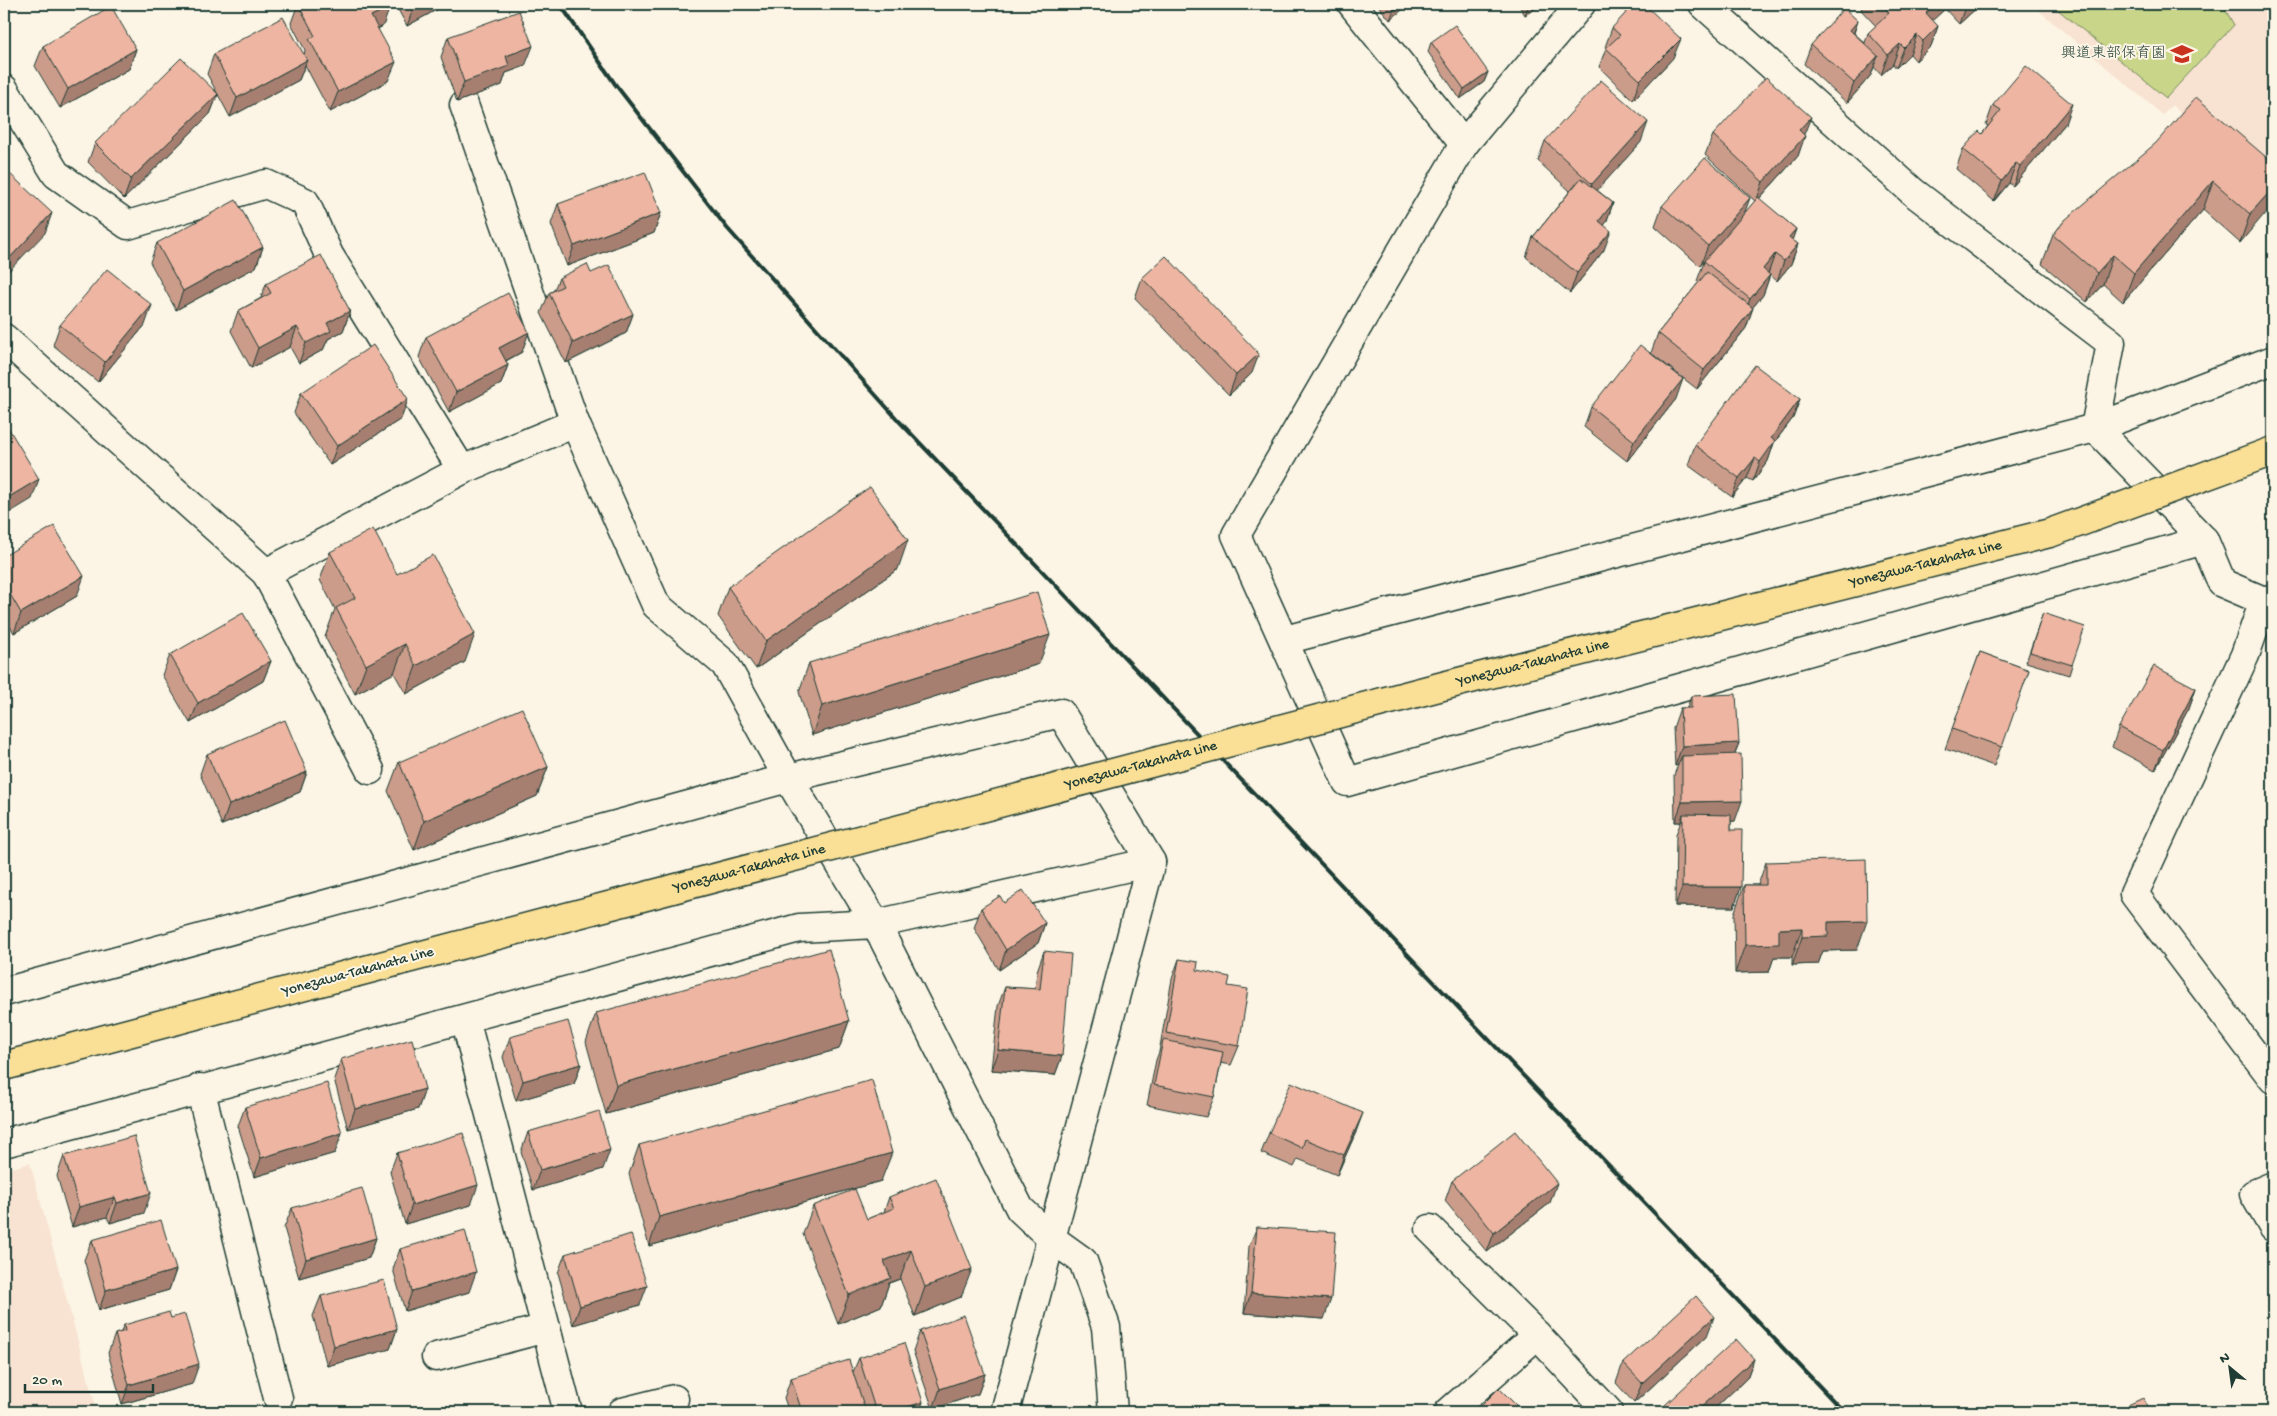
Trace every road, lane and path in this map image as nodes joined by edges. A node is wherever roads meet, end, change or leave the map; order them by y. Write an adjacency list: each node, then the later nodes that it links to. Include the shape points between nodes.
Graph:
1 (1352, 4): 6 (street)
2 (1581, 4): 6 (street)
3 (1703, 4): 10 (street, via 1913,192 2110,343)
4 (4, 89): 12 (street, via 56,174 128,225 266,184 305,202 330,255)
5 (464, 105): 9 (street)
6 (1464, 144): 16 (street, via 1236,535)
7 (4, 338): 14 (street)
8 (2273, 360): 10 (street)
9 (576, 424): 12 (street); 18 (street, via 656,606 725,664)
10 (2095, 428): 13 (street); 16 (street)
11 (2273, 451): 23 (main road, Yonezawa-Takahata Line, bridge, via 2050,532 1453,683)
12 (462, 470): 14 (street)
13 (2204, 540): 15 (street, via 2222,583); 16 (street, via 1347,782)
14 (266, 573): 17 (street)
15 (2268, 600): 24 (street, via 2134,894)
16 (1285, 640)
17 (370, 770)
18 (788, 778): 19 (street, via 1061,713); 20 (street); 21 (street)
19 (1150, 862): 20 (street); 30 (street)
20 (876, 924): 22 (street, via 799,928); 30 (street, via 1020,1209)
21 (4, 992)
22 (466, 1019): 25 (street); 31 (street)
23 (4, 1066)
24 (2273, 1079)
25 (200, 1088): 26 (street); 34 (street)
26 (4, 1142)
27 (2273, 1186): 28 (street, via 2254,1194)
28 (2273, 1227)
29 (1430, 1229): 32 (street)
30 (1051, 1238): 38 (street); 39 (street, via 1083,1261 1106,1327)
31 (546, 1328): 33 (street); 36 (street)
32 (1537, 1335): 40 (street); 41 (street)
33 (436, 1357)
34 (278, 1398)
35 (674, 1398): 37 (street)
36 (568, 1412)
37 (622, 1412)
38 (1005, 1412)
39 (1113, 1412)
40 (1449, 1412)
41 (1609, 1412)

